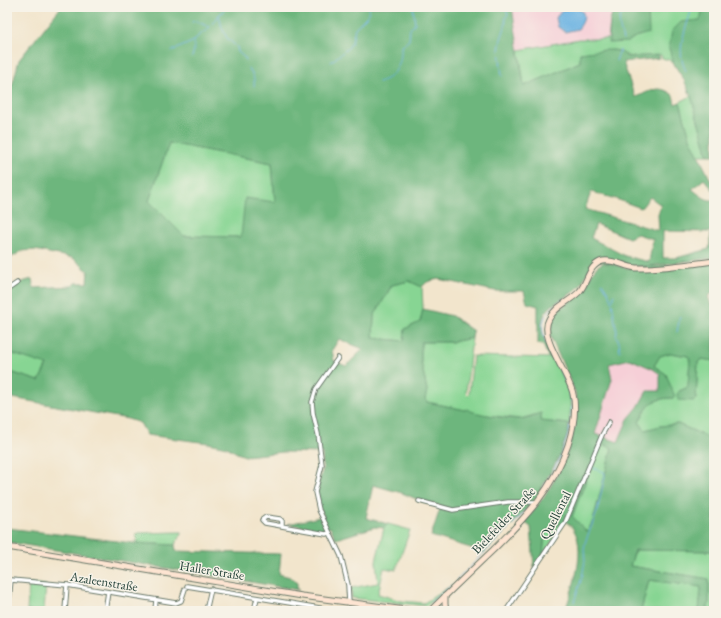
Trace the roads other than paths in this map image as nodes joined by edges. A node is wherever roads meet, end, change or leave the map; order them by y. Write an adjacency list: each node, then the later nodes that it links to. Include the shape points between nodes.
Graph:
1 (714, 260): 7 (main road, Bielefelder Straße, via 649,268 635,268 608,261 599,262 590,271 580,291 553,312 547,323 547,335 570,384 574,398 574,414 564,456 554,477)
2 (17, 283): 3 (street)
3 (7, 290)
4 (338, 358): 9 (street, via 316,389 312,402 322,465 315,497)
5 (609, 422): 32 (street, Quellental, via 565,523)
6 (419, 501): 7 (street, via 453,510 508,502)
7 (537, 502): 15 (main road, Bielefelder Straße, via 512,531)
8 (282, 526): 8 (street, via 265,523 262,520 266,517 280,519); 9 (street)
9 (330, 533): 18 (street, via 347,578)
10 (7, 547): 18 (main road, Haller Straße)
11 (67, 585): 12 (street, Azaleenstraße, via 10,580); 14 (street, Azaleenstraße); 22 (street)
12 (8, 588): 21 (street)
13 (211, 590): 16 (street); 17 (street, Azaleenstraße, via 186,587 179,602); 25 (street)
14 (108, 592): 17 (street, Azaleenstraße); 23 (street)
15 (445, 596): 30 (main road, Bielefelder Straße); 31 (main road)
16 (257, 598): 19 (street); 26 (street)
17 (156, 600): 24 (street)
18 (349, 603): 20 (main road, Haller Straße)
19 (303, 605): 27 (street); 28 (street)
20 (404, 610): 29 (main road, Haller Straße)
21 (8, 611)
22 (65, 611)
23 (105, 611)
24 (154, 611)
25 (206, 611)
26 (254, 611)
27 (301, 611)
28 (338, 611)
29 (413, 611)
30 (430, 611)
31 (446, 611)
32 (506, 611)

